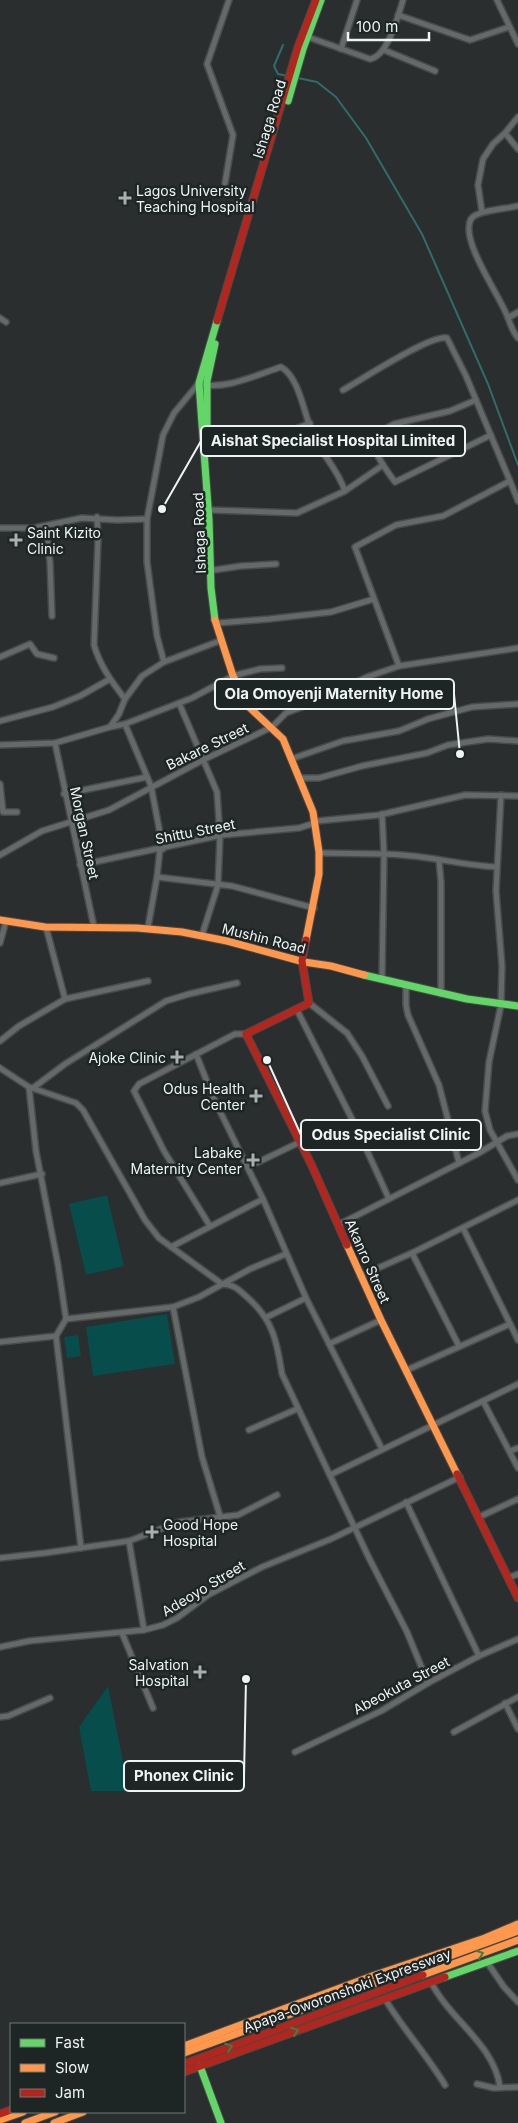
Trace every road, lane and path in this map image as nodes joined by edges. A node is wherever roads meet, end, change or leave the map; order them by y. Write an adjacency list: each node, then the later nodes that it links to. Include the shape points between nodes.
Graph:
1 (229, 0): 18 (street, via 207,64 232,130)
2 (316, 0): 9 (main road, Ishaga Road)
3 (322, 0): 9 (main road, Ishaga Road)
4 (357, 0): 11 (street)
5 (403, 0): 7 (street)
6 (497, 0): 8 (street)
7 (398, 16): 8 (street, via 470,40); 12 (street)
8 (509, 27): 10 (street)
9 (305, 36): 11 (street); 14 (main road, Ishaga Road)
10 (518, 44)
11 (341, 49): 12 (street, via 370,59 377,58)
12 (384, 50): 13 (street)
13 (434, 71)
14 (290, 88): 26 (main road, Ishaga Road); 27 (main road, Ishaga Road, via 218,331)
15 (518, 117): 16 (street)
16 (505, 133): 17 (street); 20 (street, via 483,159 479,171)
17 (518, 149)
18 (225, 183)
19 (518, 206): 20 (street)
20 (482, 212): 23 (street, via 474,216 470,224 473,248)
21 (518, 312): 23 (street)
22 (0, 318): 24 (street)
23 (508, 318): 25 (street)
24 (6, 322)
25 (518, 338)
26 (199, 383): 27 (street); 39 (street, via 174,413 163,435); 47 (main road, Ishaga Road, via 212,600)
27 (206, 386): 30 (street, via 243,380 282,367 296,387); 37 (main road, Ishaga Road)
28 (344, 390): 29 (street, via 392,361 444,337 449,340)
29 (476, 400): 31 (street); 33 (street, via 450,411 394,424 372,437)
30 (310, 423): 32 (street); 35 (street, via 316,442 330,460)
31 (491, 435): 33 (street, via 395,482); 34 (street)
32 (263, 443)
33 (383, 465): 35 (street)
34 (510, 481): 36 (street); 44 (street, via 443,516 396,525 355,547)
35 (345, 491): 37 (street, via 297,512)
36 (518, 500)
37 (210, 510): 43 (main road, Ishaga Road)
38 (97, 517): 39 (street); 40 (street); 55 (street, via 94,646)
39 (147, 519): 51 (street, via 148,569)
40 (46, 526): 41 (street); 45 (street)
41 (0, 528)
42 (276, 564): 43 (street)
43 (214, 570): 46 (main road, Ishaga Road)
44 (374, 599): 46 (street, via 331,612); 52 (street)
45 (52, 616)
46 (218, 623): 54 (main road, Ishaga Road)
47 (222, 640): 51 (street); 54 (main road, Ishaga Road)
48 (518, 648): 52 (street, Bakare Street)
49 (0, 657): 50 (street, via 30,644 37,654)
50 (54, 658)
51 (164, 662): 56 (street, via 142,676)
52 (399, 666): 61 (street, Bakare Street, via 286,713)
53 (282, 668): 54 (street, via 260,669)
54 (235, 676): 57 (street); 61 (main road, Ishaga Road, via 250,708)
55 (110, 678): 56 (street); 59 (street, via 53,707)
56 (125, 699): 62 (street)
57 (178, 703): 60 (street); 67 (street)
58 (518, 704): 66 (street, via 472,707 399,731 343,741)
59 (0, 721)
60 (125, 724): 62 (street); 68 (street)
61 (273, 726): 66 (main road, Ishaga Road, via 283,735); 67 (street, Bakare Street); 77 (main road, Ishaga Road, via 286,745)
62 (110, 727): 64 (street)
63 (518, 741): 69 (street, via 488,739 448,745 427,753 319,778)
64 (54, 743): 65 (street); 72 (street, Morgan Street)
65 (0, 745)
66 (294, 758): 69 (main road, Ishaga Road)
67 (203, 760): 71 (street, Bakare Street); 79 (street, via 218,792)
68 (147, 777): 71 (street); 72 (street)
69 (302, 778): 77 (main road, Ishaga Road)
70 (0, 784): 75 (street, via 2,812)
71 (152, 786): 78 (street, Bakare Street, via 109,810); 80 (street)
72 (64, 794): 78 (street, Morgan Street)
73 (501, 795): 74 (street, Shittu Street); 76 (street, Shittu Street, via 465,796); 86 (street)
74 (518, 796)
75 (17, 812)
76 (382, 814): 77 (street, Shittu Street); 82 (street)
77 (316, 822): 79 (street, Shittu Street, via 299,828); 81 (main road, Ishaga Road); 89 (main road, Ishaga Road, via 319,860)
78 (70, 823): 83 (street, Bakare Street, via 42,831); 85 (street, Morgan Street)
79 (220, 836): 80 (street, Shittu Street); 88 (street)
80 (161, 849): 85 (street, Shittu Street); 87 (street)
81 (322, 853): 82 (street); 96 (main road, Ishaga Road, via 313,930 307,954)
82 (384, 854): 84 (street); 97 (street)
83 (0, 855)
84 (439, 860): 86 (street); 101 (street)
85 (80, 865): 91 (street, Morgan Street)
86 (496, 867): 104 (street)
87 (157, 876): 88 (street); 92 (street)
88 (218, 885): 89 (street, via 253,890); 94 (street)
89 (314, 908): 96 (main road, Ishaga Road)
90 (3, 921): 93 (main road, Mushin Road); 95 (street)
91 (94, 927): 92 (main road, Mushin Road); 93 (main road, Mushin Road)
92 (148, 927): 94 (main road, Mushin Road)
93 (46, 928): 102 (street)
94 (202, 935): 96 (main road, Mushin Road)
95 (0, 943)
96 (302, 958): 97 (main road, Mushin Road); 103 (main road)
97 (382, 978): 100 (main road, Mushin Road)
98 (148, 982): 102 (street)
99 (237, 983): 111 (street, via 166,1001)
100 (406, 985): 101 (main road, Mushin Road); 116 (street, via 408,1015 439,1085)
101 (441, 994): 104 (main road, Mushin Road)
102 (65, 999): 108 (street)
103 (309, 1003): 106 (main road); 112 (street, via 347,1033)
104 (501, 1005): 105 (main road, Mushin Road); 115 (street, via 489,1062 485,1111)
105 (518, 1006)
106 (297, 1010): 107 (main road); 122 (street)
107 (246, 1034): 109 (street, via 235,1034); 114 (main road, Akanro Street)
108 (0, 1041)
109 (196, 1054): 117 (street, via 213,1097); 125 (street, via 140,1084 134,1091 164,1151)
110 (0, 1068): 111 (street)
111 (31, 1088): 118 (street, via 32,1125); 127 (street, via 76,1103 83,1110 145,1220 159,1238)
112 (388, 1106)
113 (518, 1134): 115 (street)
114 (300, 1142): 117 (street); 124 (main road, Akanro Street)
115 (497, 1143): 116 (street); 119 (street)
116 (459, 1163): 122 (street)
117 (248, 1166): 121 (street)
118 (42, 1174): 120 (street); 135 (street)
119 (518, 1180)
120 (0, 1183)
121 (264, 1199): 125 (street); 129 (street)
122 (389, 1199): 124 (street)
123 (518, 1200): 126 (street)
124 (338, 1225): 130 (main road, Akanro Street)
125 (210, 1226): 127 (street)
126 (464, 1228): 128 (street); 137 (street)
127 (172, 1247): 131 (street)
128 (412, 1253): 130 (street); 142 (street)
129 (286, 1254): 131 (street); 132 (street)
130 (360, 1276): 136 (main road, Akanro Street)
131 (222, 1284): 133 (street); 134 (street, via 233,1285)
132 (306, 1298): 134 (street); 141 (street)
133 (173, 1307): 135 (street); 158 (street, via 202,1457)
134 (267, 1317): 146 (street, via 278,1348 282,1374)
135 (66, 1319): 138 (street)
136 (381, 1320): 141 (street); 143 (main road, Akanro Street)
137 (510, 1324): 139 (street); 142 (street)
138 (56, 1336): 140 (street); 162 (street)
139 (518, 1340)
140 (0, 1342)
141 (329, 1344): 150 (street)
142 (459, 1346): 143 (street)
143 (407, 1370): 147 (main road, Akanro Street)
144 (518, 1384): 145 (street)
145 (484, 1401): 147 (street); 151 (street)
146 (297, 1409): 148 (street); 153 (street)
147 (433, 1424): 150 (street); 154 (main road, Akanro Street)
148 (250, 1430)
149 (518, 1448): 151 (street)
150 (382, 1449): 153 (street)
151 (510, 1451): 152 (street)
152 (518, 1468)
153 (330, 1475): 160 (street)
154 (460, 1477): 157 (street, Adeoyo Street); 159 (main road, Akanro Street)
155 (277, 1495): 158 (street, via 238,1514)
156 (518, 1500): 159 (street)
157 (406, 1502): 160 (street, Adeoyo Street); 171 (street)
158 (220, 1516): 161 (street, via 179,1522)
159 (479, 1517): 165 (main road, Akanro Street)
160 (355, 1526): 167 (street, Adeoyo Street, via 262,1567 163,1625); 172 (street, via 408,1632)
161 (129, 1541): 162 (street); 167 (street)
162 (81, 1548): 163 (street)
163 (0, 1558)
164 (518, 1574): 165 (street)
165 (508, 1578): 166 (main road, Akanro Street)
166 (518, 1598)
167 (144, 1630): 168 (street, Adeoyo Street)
168 (122, 1633): 170 (street, Adeoyo Street, via 29,1641); 176 (street)
169 (518, 1640): 171 (street, Abeokuta Street)
170 (0, 1647)
171 (479, 1656): 172 (street, Abeokuta Street)
172 (428, 1683): 180 (street, Abeokuta Street, via 381,1711)
173 (518, 1696): 175 (street)
174 (50, 1698): 177 (street)
175 (505, 1703): 178 (street); 179 (street)
176 (153, 1708)
177 (0, 1717)
178 (518, 1728)
179 (454, 1732)
180 (295, 1752)
181 (518, 1924): 189 (main road, Apapa-Oworonshoki Expressway)
182 (518, 1931): 190 (main road, Apapa-Oworonshoki Expressway)
183 (518, 1940): 191 (main road, Apapa-Oworonshoki Expressway, one-way to 183)
184 (518, 1951): 185 (main road, Apapa-Oworonshoki Expressway)
185 (487, 1962): 186 (main road, Apapa-Oworonshoki Expressway); 188 (street)
186 (431, 1982): 187 (main road, Apapa-Oworonshoki Expressway); 197 (street, via 489,2056 498,2073)
187 (385, 1999): 192 (main road, Apapa-Oworonshoki Expressway, one-way to 187); 195 (street)
188 (518, 2002)
189 (185, 2046)
190 (185, 2053)
191 (185, 2064)
192 (200, 2066): 193 (main road, Apapa-Oworonshoki Expressway); 204 (main road)
193 (185, 2072)
194 (477, 2084): 197 (street)
195 (444, 2086)
196 (518, 2087): 197 (street)
197 (500, 2088)
198 (20, 2113): 201 (main road)
199 (53, 2113): 202 (main road)
200 (81, 2113): 203 (main road)
201 (0, 2120)
202 (25, 2123)
203 (54, 2123)
204 (221, 2123)

